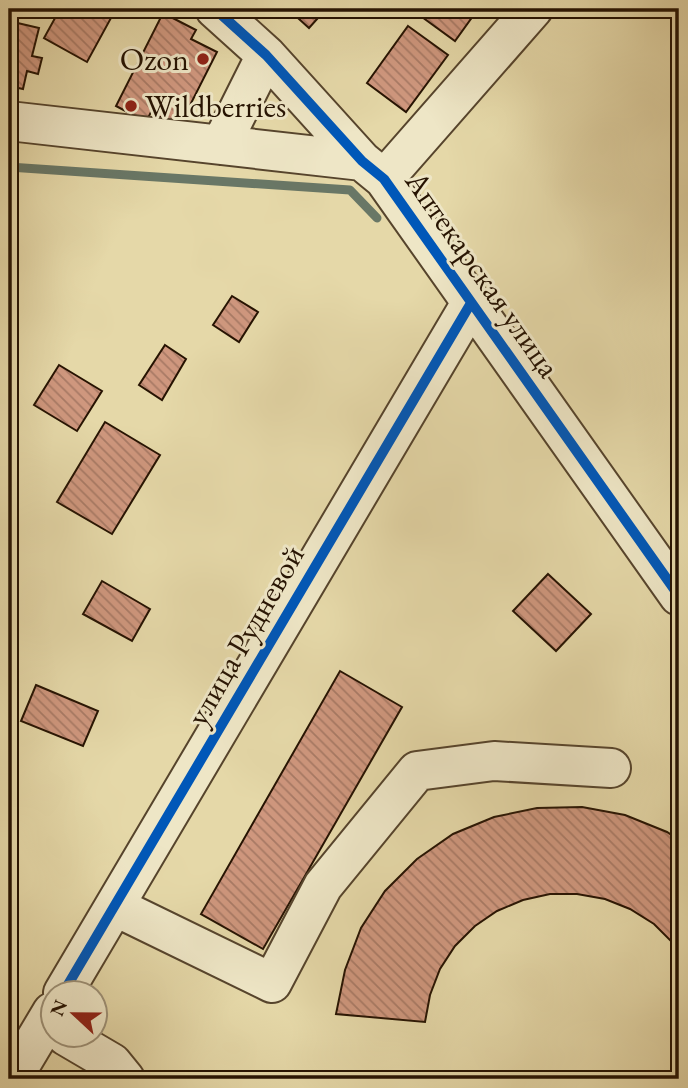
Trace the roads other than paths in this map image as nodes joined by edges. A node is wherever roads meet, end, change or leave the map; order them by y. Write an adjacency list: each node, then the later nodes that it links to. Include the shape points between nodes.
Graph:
1 (215, 9): 3 (street, Аптекарская улица)
2 (533, 9): 6 (street)
3 (266, 55): 5 (street); 6 (street, Аптекарская улица)
4 (9, 121): 5 (street)
5 (221, 145): 6 (street)
6 (373, 170): 7 (street, Аптекарская улица)
7 (471, 303): 8 (street, Аптекарская улица); 10 (street, улица Рудневой)
8 (679, 596)
9 (611, 768): 10 (street, via 494,761 417,771 323,886 272,983)
10 (116, 907): 11 (street, улица Рудневой)
11 (77, 979)
12 (38, 1043): 14 (street, улица Рудневой)
13 (97, 1050): 15 (street)
14 (12, 1079)
15 (125, 1079)

